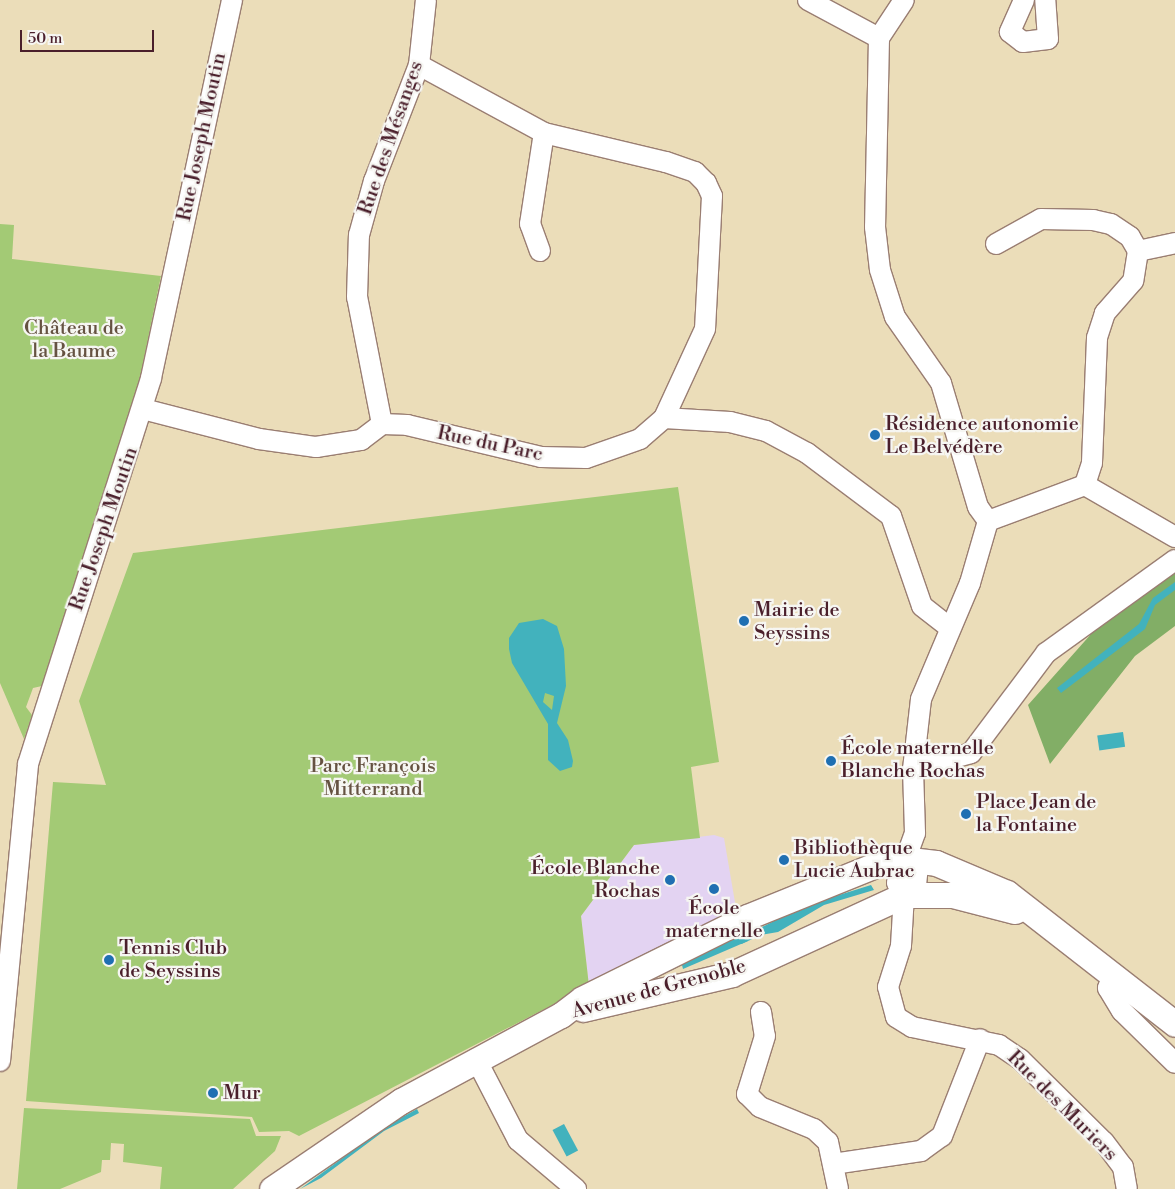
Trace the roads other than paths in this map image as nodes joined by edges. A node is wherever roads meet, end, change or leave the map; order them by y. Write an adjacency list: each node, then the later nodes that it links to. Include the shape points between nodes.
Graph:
1 (232, 0): 14 (street, Rue Joseph Moutin)
2 (426, 0): 8 (street, Rue des Mésanges)
3 (808, 0): 7 (street)
4 (904, 0): 7 (street)
5 (1024, 0): 6 (street, via 1010,32 1023,42 1048,39)
6 (1046, 0)
7 (880, 38): 18 (street, via 875,227 880,270 895,317 941,383 978,507)
8 (419, 65): 9 (street); 16 (street, Rue des Mésanges, via 374,181 359,235 357,297)
9 (544, 133): 12 (street, via 530,224); 15 (street, via 695,172 712,196 705,329)
10 (1175, 243): 13 (street)
11 (996, 244): 13 (street, via 1041,219 1093,220 1111,224 1130,237)
12 (540, 251)
13 (1138, 251): 17 (street, via 1133,281 1105,313 1097,338 1092,463)
14 (143, 408): 16 (street, via 259,439 316,447 361,440); 32 (street, Rue Joseph Moutin, via 28,764)
15 (664, 418): 16 (street, Rue du Parc, via 640,439 586,458 509,453 407,425); 21 (street, via 730,422 766,431 807,453 891,516 922,606)
16 (382, 424)
17 (1085, 485): 18 (street); 19 (street)
18 (988, 521): 21 (street, Rue des Muriers, via 970,584)
19 (1175, 537)
20 (1175, 560): 22 (street, via 1046,653 971,753)
21 (948, 626): 22 (street, Rue des Muriers, via 921,699)
22 (913, 769): 23 (street, Rue des Muriers, via 915,834)
23 (910, 857): 24 (street, Rue des Muriers, via 899,869 897,883); 25 (street, Avenue de Grenoble, via 1007,893); 28 (street, Avenue de Grenoble, via 893,858 747,917 582,999)
24 (904, 895): 25 (street, Avenue de Grenoble, via 928,892 976,899); 28 (street, Avenue de Grenoble, via 732,974); 30 (street, Rue des Muriers, via 901,946 888,987 896,1016 912,1027)
25 (1039, 917): 26 (street, Avenue de Grenoble)
26 (1112, 978): 29 (street, Avenue de Grenoble); 33 (street, via 1108,988 1122,1011)
27 (761, 1012): 34 (street, via 765,1036 747,1094 760,1107 814,1129 828,1142)
28 (561, 1015): 31 (street, Avenue de Grenoble)
29 (1175, 1024)
30 (980, 1039): 34 (street, Rue des Muriers, via 942,1136 921,1151); 38 (street, Rue des Muriers, via 1020,1059 1104,1142 1123,1167)
31 (476, 1059): 35 (street, Avenue de Grenoble, via 393,1106); 36 (street, via 518,1140)
32 (0, 1061)
33 (1175, 1063)
34 (833, 1164): 37 (street)
35 (272, 1189)
36 (576, 1189)
37 (838, 1189)
38 (1127, 1189)

